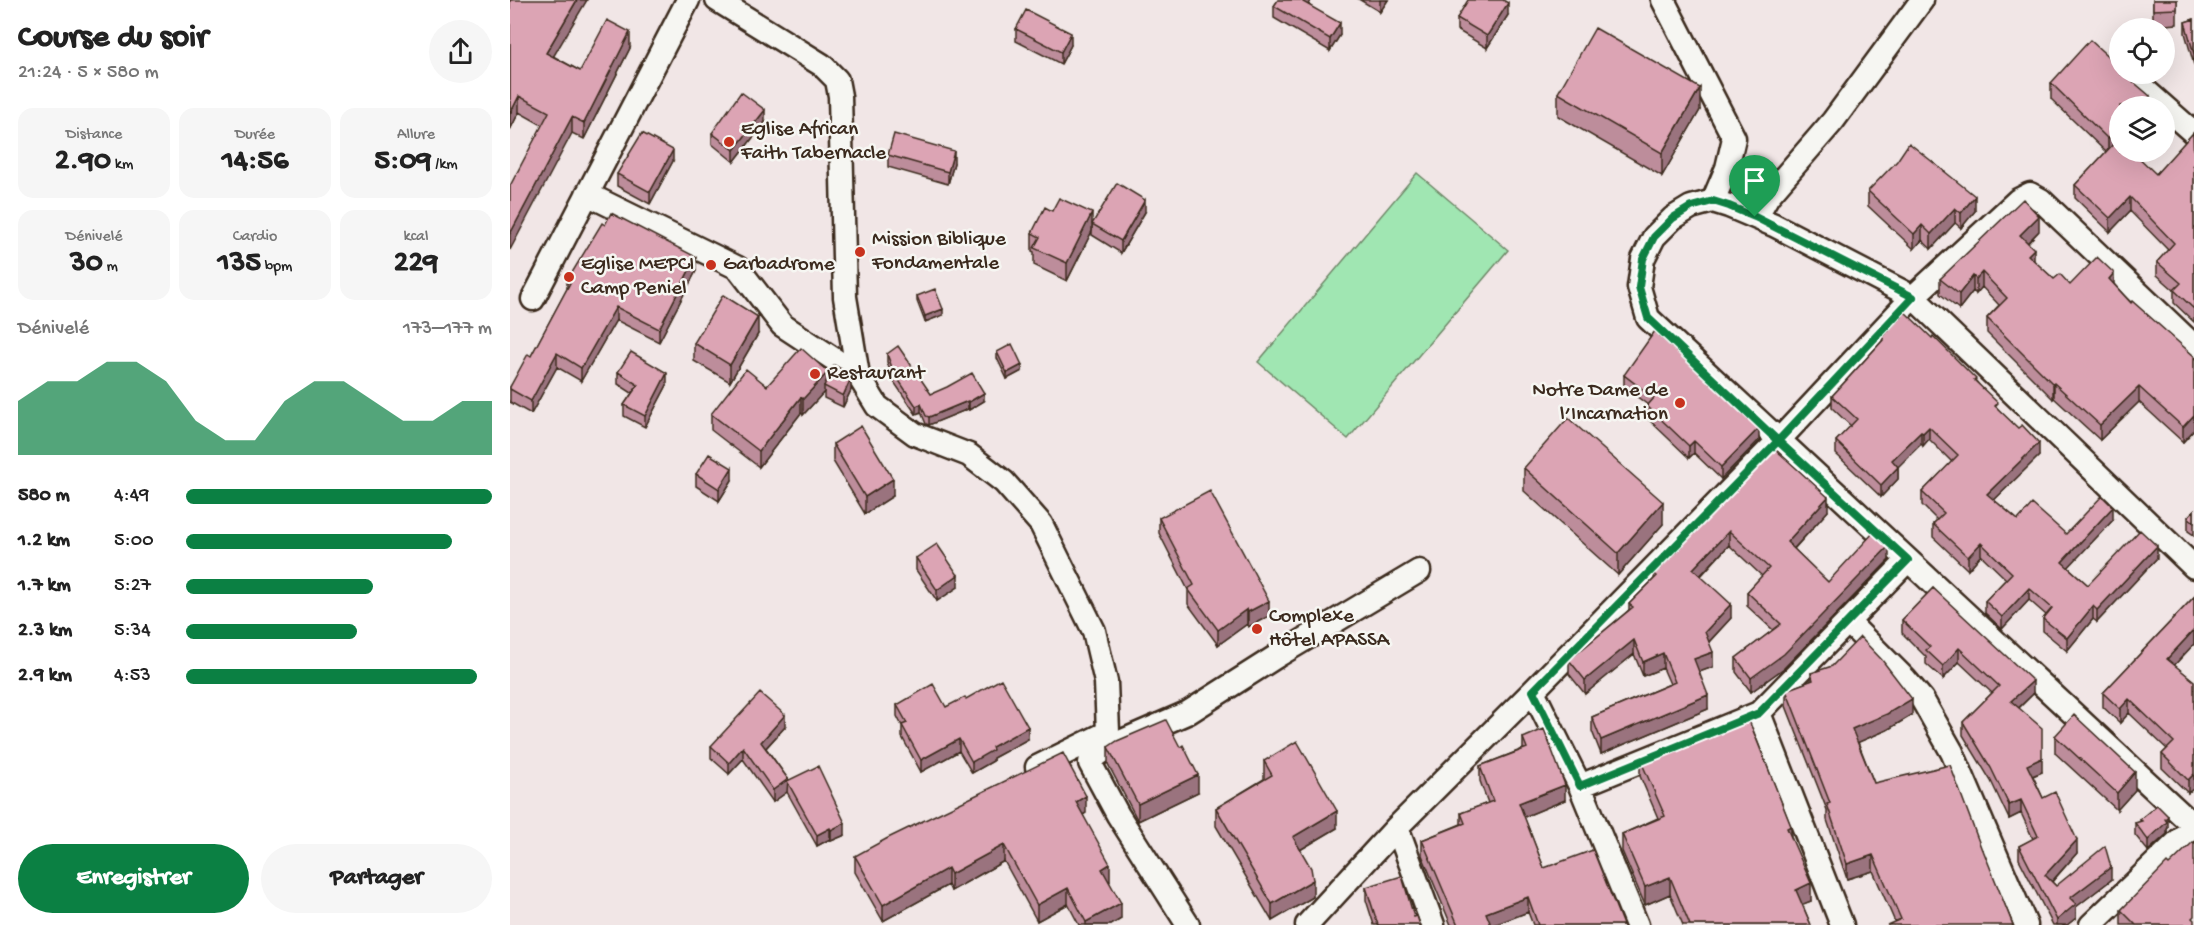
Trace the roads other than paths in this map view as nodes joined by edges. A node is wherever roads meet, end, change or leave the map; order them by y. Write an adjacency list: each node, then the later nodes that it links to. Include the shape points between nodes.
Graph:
1 (688, 0): 7 (street)
2 (717, 0): 13 (street, via 822,65 837,80 845,297)
3 (1663, 0): 8 (street, via 1734,138)
4 (1922, 0): 9 (street, via 1833,122 1768,196)
5 (2138, 84): 6 (street)
6 (2194, 133)
7 (587, 194): 11 (street); 13 (street, via 738,268 783,325)
8 (1713, 201): 9 (street); 14 (street, via 1691,207 1654,237 1643,259 1639,287 1648,318)
9 (1755, 217): 10 (street)
10 (1913, 297): 12 (street, via 2018,200 2030,195 2041,200); 14 (street); 16 (street)
11 (533, 300)
12 (2194, 346)
13 (858, 375): 21 (street, via 877,406 915,434 969,455 1004,482 1041,524 1094,631 1106,682)
14 (1778, 441): 15 (street); 19 (street)
15 (1908, 560): 18 (street); 31 (street, via 2194,826)
16 (2194, 567)
17 (1419, 571): 21 (street, via 1189,712)
18 (1848, 622): 20 (street); 30 (street, via 1922,699 1952,752)
19 (1533, 691): 23 (street); 24 (street)
20 (1759, 713): 23 (street); 29 (street)
21 (1109, 739): 22 (street); 25 (street, via 1090,763)
22 (1014, 778)
23 (1580, 786): 28 (street)
24 (1397, 827): 26 (street); 27 (street)
25 (1188, 925)
26 (1307, 925)
27 (1433, 925)
28 (1637, 925)
29 (1842, 925)
30 (2026, 925)
31 (2091, 925)

